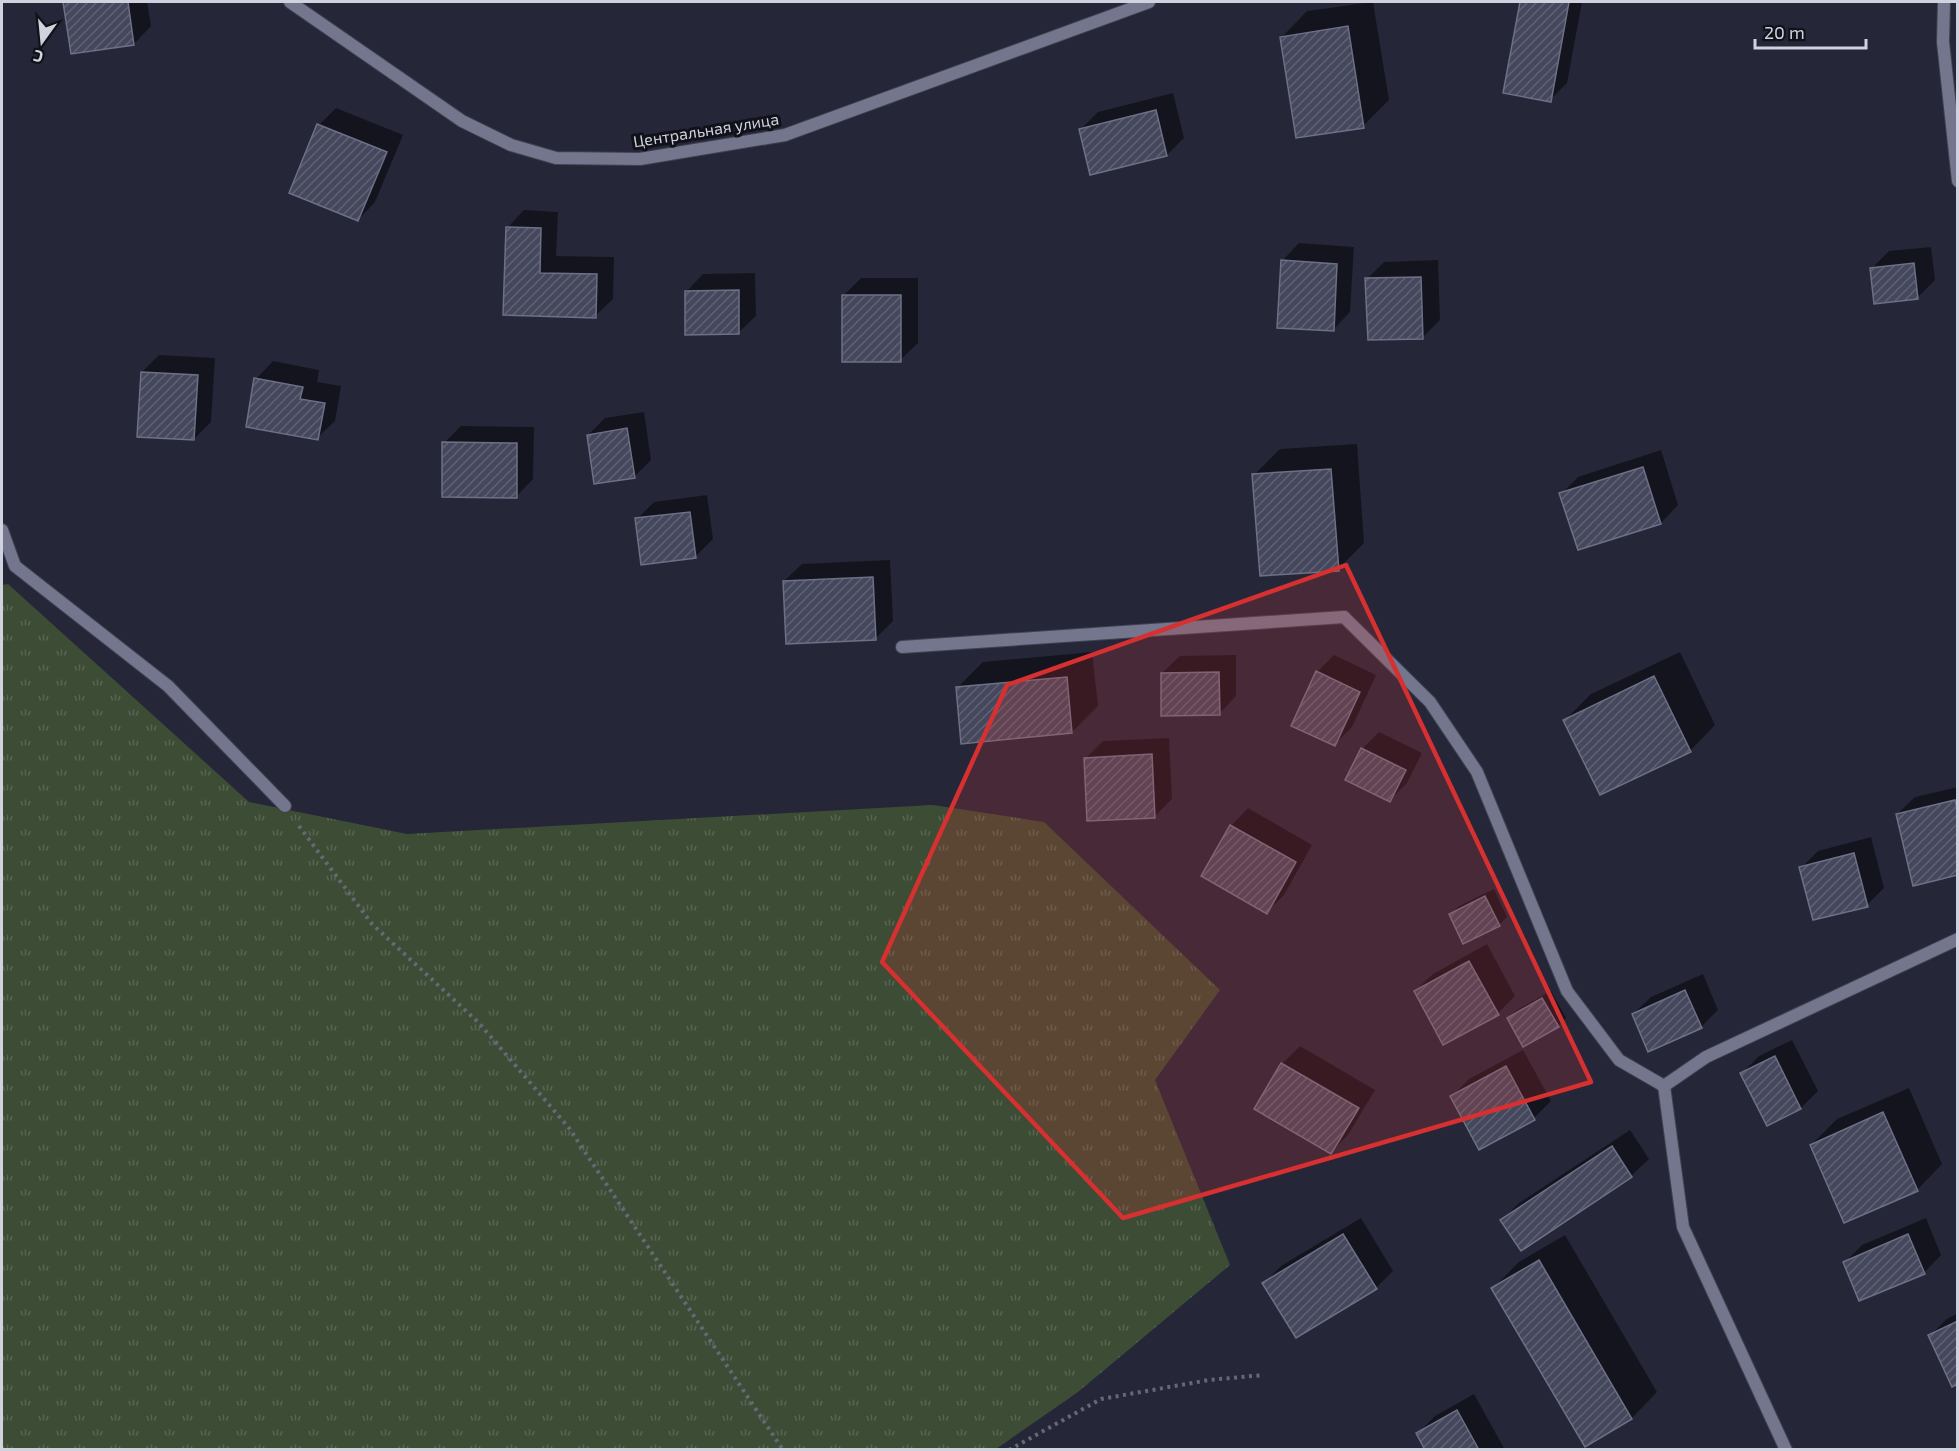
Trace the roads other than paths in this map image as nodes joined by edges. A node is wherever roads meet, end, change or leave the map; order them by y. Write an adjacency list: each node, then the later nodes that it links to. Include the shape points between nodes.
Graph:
1 (290, 2): 2 (street, Центральная улица, via 462,121 511,145 556,158 640,159 785,135)
2 (1149, 2)
3 (1944, 2): 4 (street, via 1943,42)
4 (1958, 181)
5 (2, 530): 7 (street, via 15,566 168,686)
6 (902, 647): 9 (street, via 1344,617 1430,702 1476,772 1567,991 1619,1060)
7 (285, 806)
8 (1958, 939): 9 (street, via 1706,1057)
9 (1664, 1086): 10 (street, via 1683,1227)
10 (1785, 1449)

